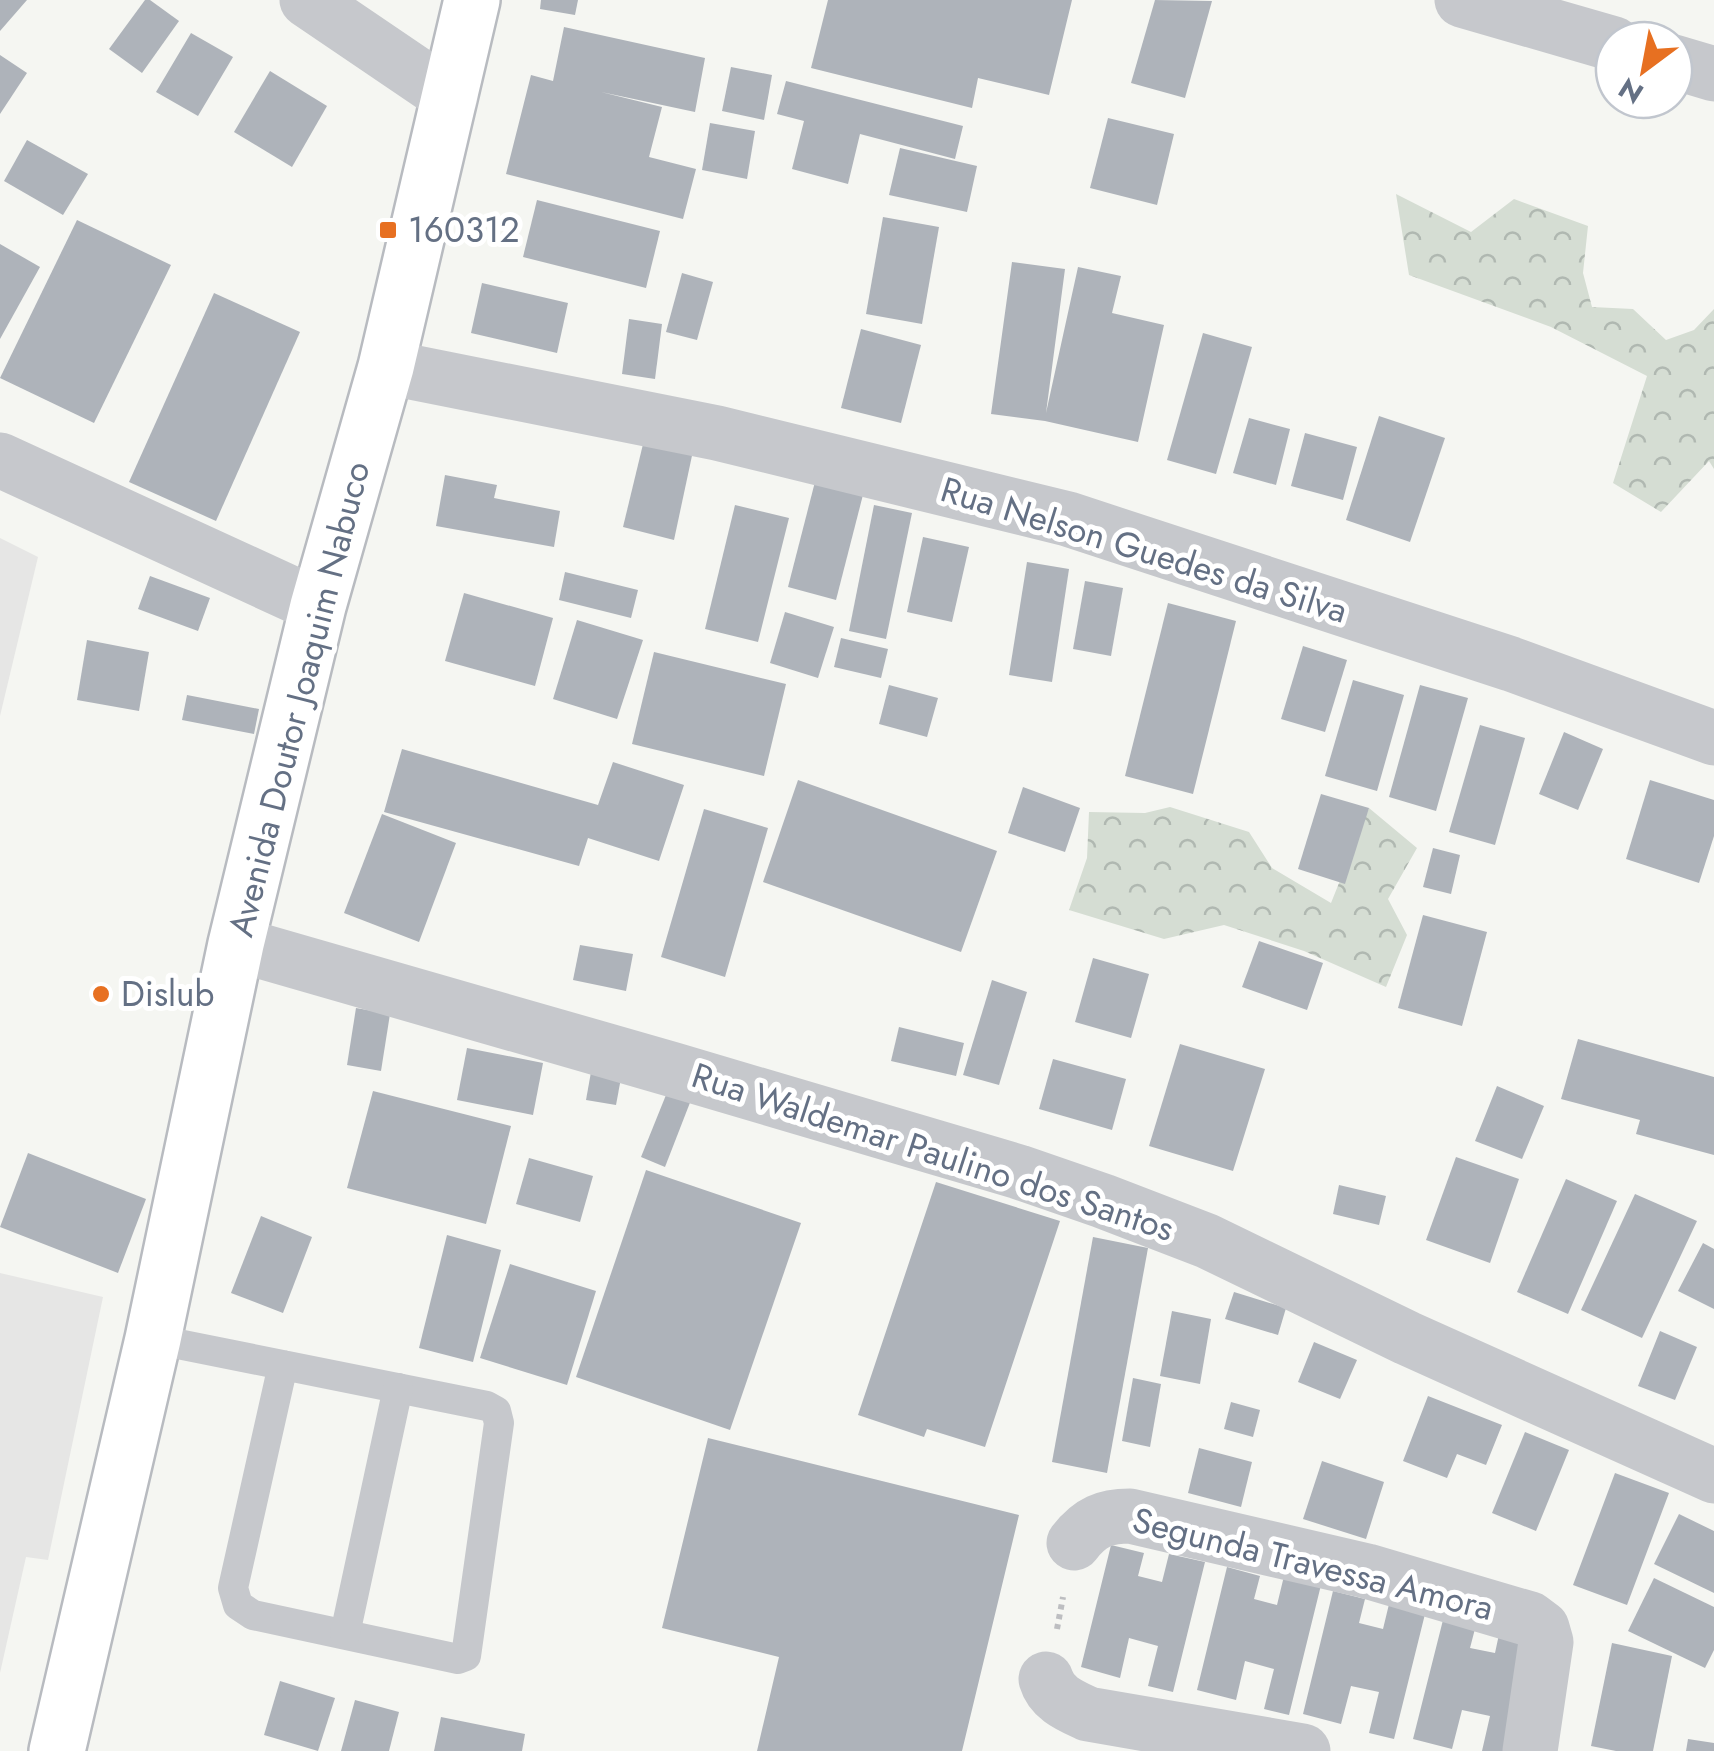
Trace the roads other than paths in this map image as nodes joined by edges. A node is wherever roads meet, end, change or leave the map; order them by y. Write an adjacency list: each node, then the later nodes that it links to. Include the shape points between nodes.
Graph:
1 (308, 0): 5 (street)
2 (472, 0): 5 (main road, Avenida Doutor Joaquim Nabuco)
3 (1462, 0): 4 (street)
4 (1594, 38)
5 (450, 97): 6 (main road, Avenida Doutor Joaquim Nabuco)
6 (386, 368): 8 (main road, Avenida Doutor Joaquim Nabuco); 9 (street, Rua Nelson Guedes da Silva, via 717,432 1068,519)
7 (0, 460): 8 (street)
8 (318, 606): 10 (main road, Avenida Doutor Joaquim Nabuco)
9 (1714, 738)
10 (236, 944): 11 (main road, Avenida Doutor Joaquim Nabuco); 14 (street, Rua Waldemar Paulino dos Santos, via 1103,1201 1207,1241)
11 (153, 1339): 12 (lane); 18 (main road, Avenida Doutor Joaquim Nabuco)
12 (283, 1365): 13 (lane); 16 (lane, via 234,1598 253,1615)
13 (398, 1388): 16 (lane); 16 (lane, via 492,1408 499,1416 468,1650 458,1659)
14 (1714, 1476)
15 (1074, 1543): 20 (street, Segunda Travessa Amora, via 1090,1524 1130,1516 1368,1571 1530,1618 1546,1642)
16 (345, 1634)
17 (1046, 1679): 19 (street, via 1050,1690 1088,1714)
18 (57, 1751)
19 (1303, 1751)
20 (1530, 1751)

